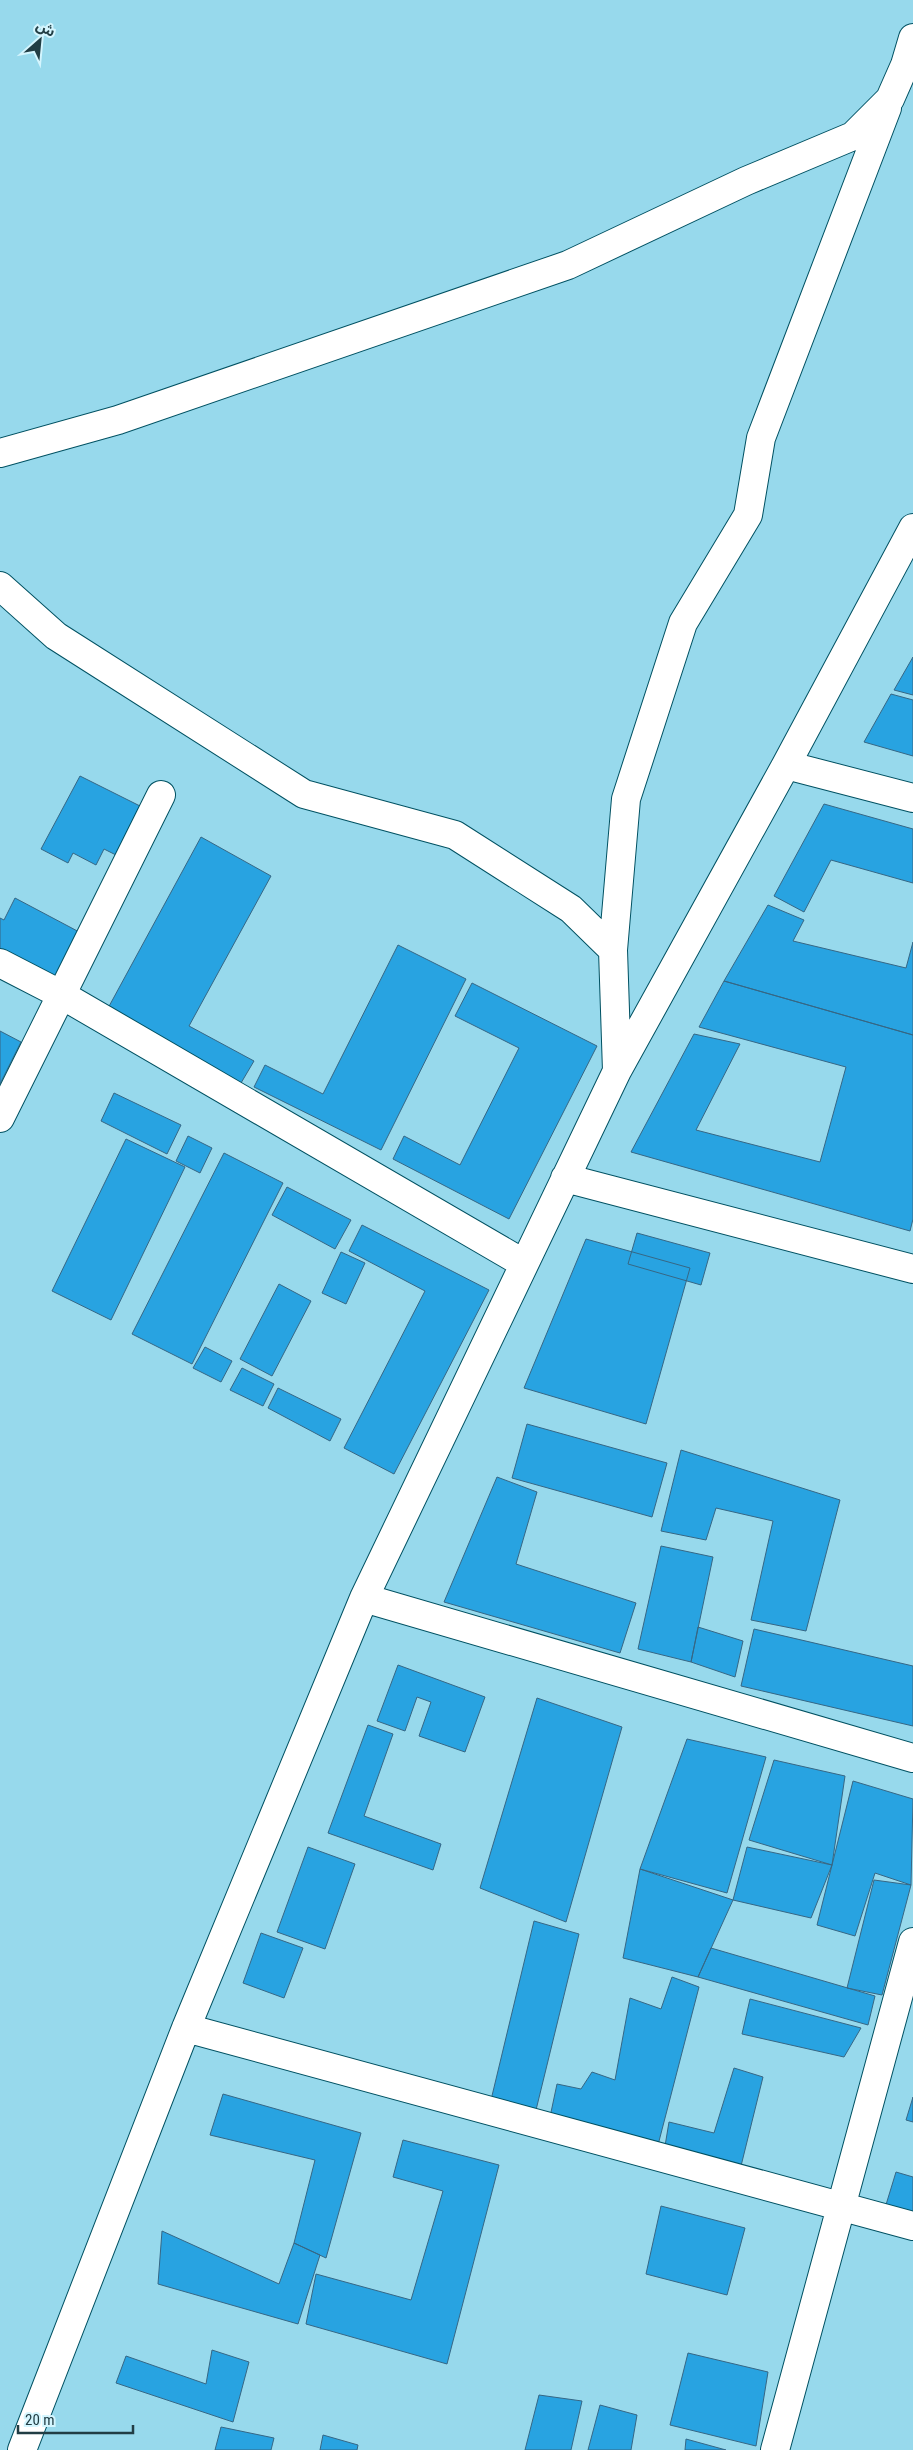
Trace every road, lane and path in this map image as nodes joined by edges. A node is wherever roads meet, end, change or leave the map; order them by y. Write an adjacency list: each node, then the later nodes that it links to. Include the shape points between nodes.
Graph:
1 (913, 38): 2 (street)
2 (890, 99): 3 (street, via 853,136 746,181 568,265 118,420); 9 (street, via 762,438 748,515 683,623 626,799)
3 (0, 453)
4 (913, 528): 6 (street)
5 (0, 586): 9 (street, via 56,636 304,794 455,836 571,909)
6 (786, 765): 8 (street); 12 (street)
7 (161, 795): 11 (street)
8 (913, 798)
9 (613, 950): 12 (street)
10 (0, 962): 11 (street)
11 (62, 995): 13 (street); 15 (street)
12 (617, 1071): 14 (street)
13 (0, 1118)
14 (566, 1178): 15 (street); 16 (street)
15 (523, 1263): 17 (street)
16 (913, 1269)
17 (364, 1598): 18 (street); 20 (street)
18 (913, 1758)
19 (913, 1942): 21 (street)
20 (186, 2028): 21 (street); 23 (street)
21 (841, 2206): 22 (street); 24 (street)
22 (913, 2226)
23 (22, 2450)
24 (774, 2450)

